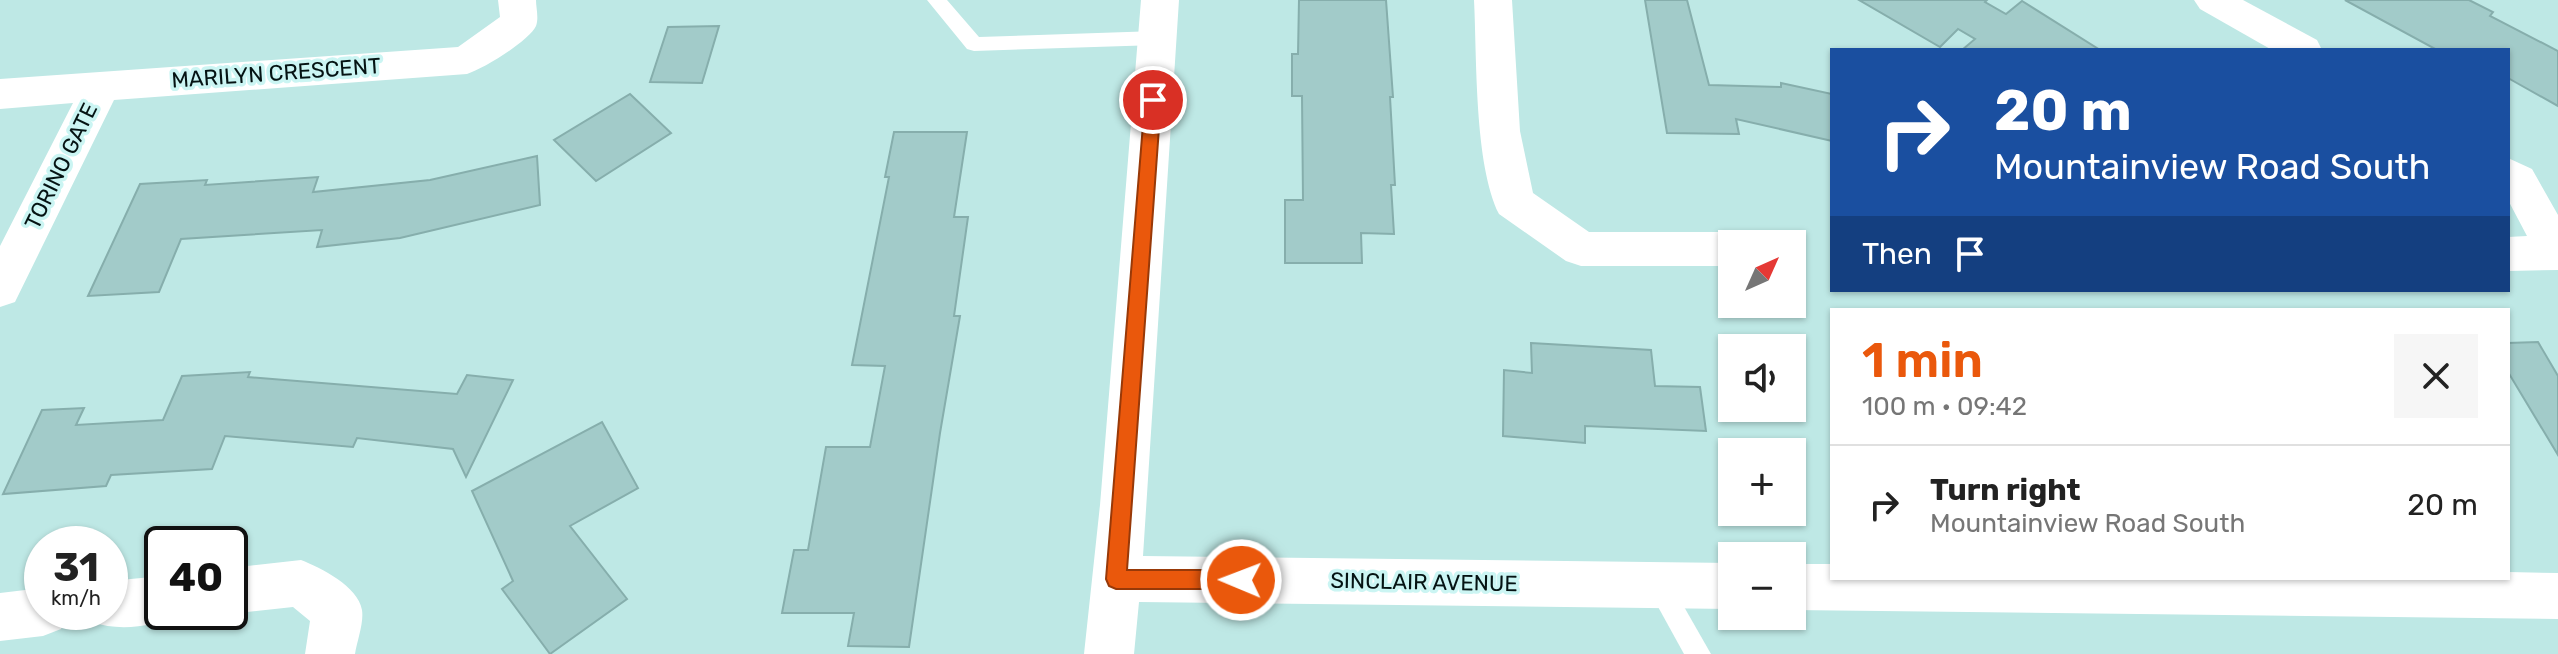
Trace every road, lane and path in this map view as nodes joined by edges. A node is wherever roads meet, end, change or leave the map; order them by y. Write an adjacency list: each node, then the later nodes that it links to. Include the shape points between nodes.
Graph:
1 (517, 0): 7 (street, MARILYN CRESCENT, via 519,22 467,60)
2 (936, 0): 5 (lane, via 974,44)
3 (1493, 0): 10 (street, via 1500,131 1514,202 1581,249)
4 (2213, 0): 6 (street)
5 (1159, 19): 14 (street)
6 (2299, 48)
7 (101, 86): 8 (street, MARILYN CRESCENT); 13 (street, TORINO GATE)
8 (0, 94)
9 (2510, 175): 11 (street, via 2518,180)
10 (1718, 249)
11 (2557, 253): 12 (street)
12 (2510, 254)
13 (0, 289)
14 (1116, 579): 15 (street, SINCLAIR AVENUE); 23 (street)
15 (1658, 585): 16 (street, SINCLAIR AVENUE); 24 (lane)
16 (1718, 586)
17 (1806, 587): 19 (street)
18 (248, 589): 22 (street, via 301,583 337,611)
19 (2558, 596)
20 (24, 614): 21 (street)
21 (0, 617)
22 (330, 654)
23 (1109, 654)
24 (1698, 654)

